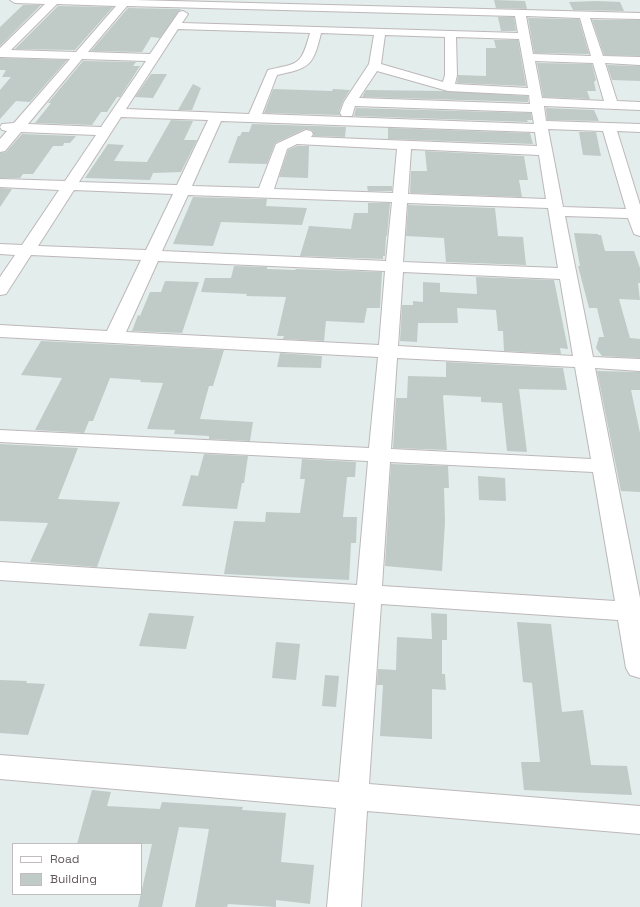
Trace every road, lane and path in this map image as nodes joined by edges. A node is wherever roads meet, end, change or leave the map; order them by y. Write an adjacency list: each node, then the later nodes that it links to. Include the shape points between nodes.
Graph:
1 (15, 0): 2 (street)
2 (30, 0): 5 (street)
3 (485, 0): 12 (street)
4 (560, 0): 14 (street)
5 (54, 1): 6 (street); 23 (street)
6 (116, 2): 7 (street); 24 (street)
7 (190, 2): 8 (street); 17 (street)
8 (279, 3): 9 (street); 19 (street, via 290,14)
9 (363, 5): 10 (street)
10 (420, 5): 12 (street)
11 (630, 5): 16 (street)
12 (486, 12): 13 (street)
13 (520, 13): 14 (street); 22 (street)
14 (564, 14): 15 (street)
15 (584, 15): 16 (street); 27 (street)
16 (638, 16)
17 (175, 26): 18 (street); 26 (street)
18 (316, 30): 19 (street); 37 (street, via 309,58 305,63 272,73)
19 (344, 30): 20 (street)
20 (380, 31): 21 (street); 29 (street)
21 (450, 34): 22 (street); 30 (street)
22 (524, 36): 25 (street)
23 (0, 53): 24 (street)
24 (79, 55): 26 (street); 43 (street)
25 (529, 57): 27 (street); 31 (street)
26 (154, 58): 35 (street)
27 (599, 60): 28 (street); 33 (street)
28 (640, 61)
29 (374, 66): 30 (street); 32 (street)
30 (448, 88): 31 (street)
31 (536, 101): 32 (street); 33 (street); 41 (street)
32 (350, 102): 39 (street)
33 (612, 105): 34 (street)
34 (640, 106)
35 (117, 113): 36 (street); 45 (street)
36 (217, 116): 37 (street); 54 (street)
37 (254, 118): 38 (street)
38 (330, 121): 39 (street); 46 (street)
39 (345, 121): 41 (street)
40 (0, 127): 43 (street)
41 (541, 127): 42 (street); 49 (street)
42 (609, 127): 44 (street); 50 (street)
43 (17, 128): 45 (street); 48 (street)
44 (640, 128)
45 (105, 131): 53 (street)
46 (294, 140): 47 (street); 55 (street, via 281,147)
47 (404, 145): 49 (street); 56 (street)
48 (0, 148)
49 (545, 152): 57 (street)
50 (623, 174): 51 (street); 58 (street)
51 (640, 174)
52 (0, 183): 53 (street)
53 (69, 185): 54 (street); 61 (street)
54 (183, 190): 55 (street); 62 (street)
55 (266, 193): 56 (street)
56 (400, 198): 57 (street); 63 (street)
57 (556, 207): 58 (street); 64 (street)
58 (637, 214): 59 (street)
59 (640, 231)
60 (0, 249): 61 (street)
61 (26, 250): 62 (street); 65 (street)
62 (152, 256): 63 (street); 67 (street)
63 (394, 266): 64 (street); 68 (street)
64 (568, 274): 69 (street)
65 (0, 290)
66 (0, 331): 67 (street)
67 (114, 337): 68 (street)
68 (388, 352): 69 (street); 72 (street)
69 (584, 362): 70 (street); 73 (street)
70 (640, 365)
71 (0, 436): 72 (street)
72 (379, 455): 73 (street); 75 (street)
73 (603, 466): 76 (street)
74 (0, 571): 75 (street)
75 (368, 594): 76 (street); 80 (street)
76 (630, 611): 77 (street)
77 (638, 641): 78 (street)
78 (640, 668)
79 (0, 767): 80 (street)
80 (353, 796): 81 (street); 82 (street)
81 (640, 820)
82 (344, 907)

